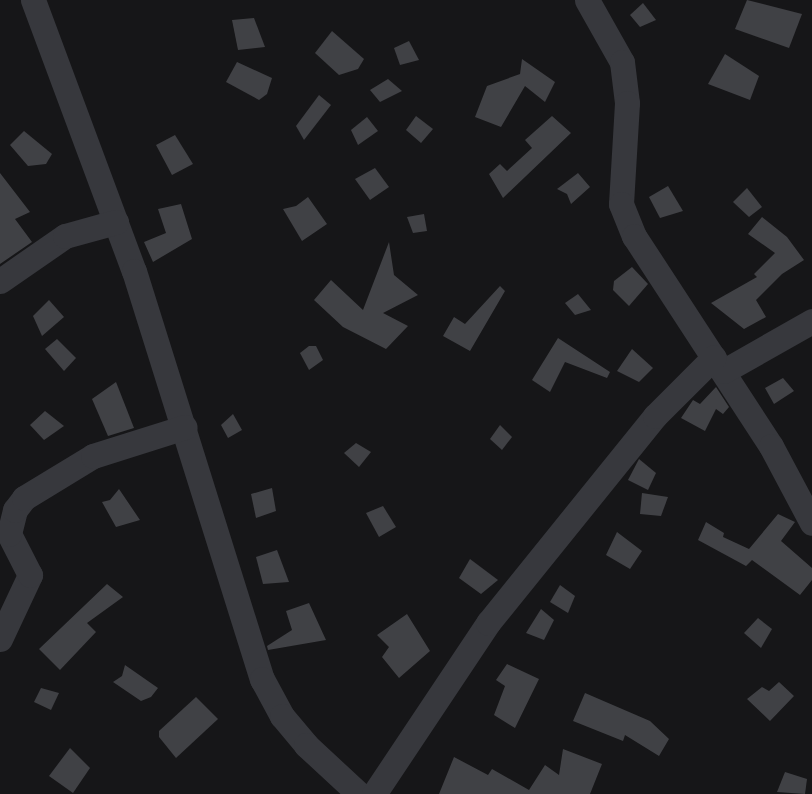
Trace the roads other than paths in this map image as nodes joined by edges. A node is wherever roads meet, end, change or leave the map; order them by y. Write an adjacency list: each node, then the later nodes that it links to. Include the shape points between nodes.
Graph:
1 (34, 0): 3 (street)
2 (587, 0): 6 (street, via 622,62 627,104 621,204 634,236)
3 (116, 222): 4 (street, via 65,236); 7 (street)
4 (0, 280)
5 (812, 321): 6 (street)
6 (719, 364): 8 (street, via 771,446); 11 (street, via 655,416 488,623)
7 (185, 427): 9 (street, via 93,456 24,498 15,510 9,534 30,575); 10 (street, via 229,582 262,679 282,716 306,745)
8 (812, 523)
9 (0, 639)
10 (360, 794)
11 (374, 794)

